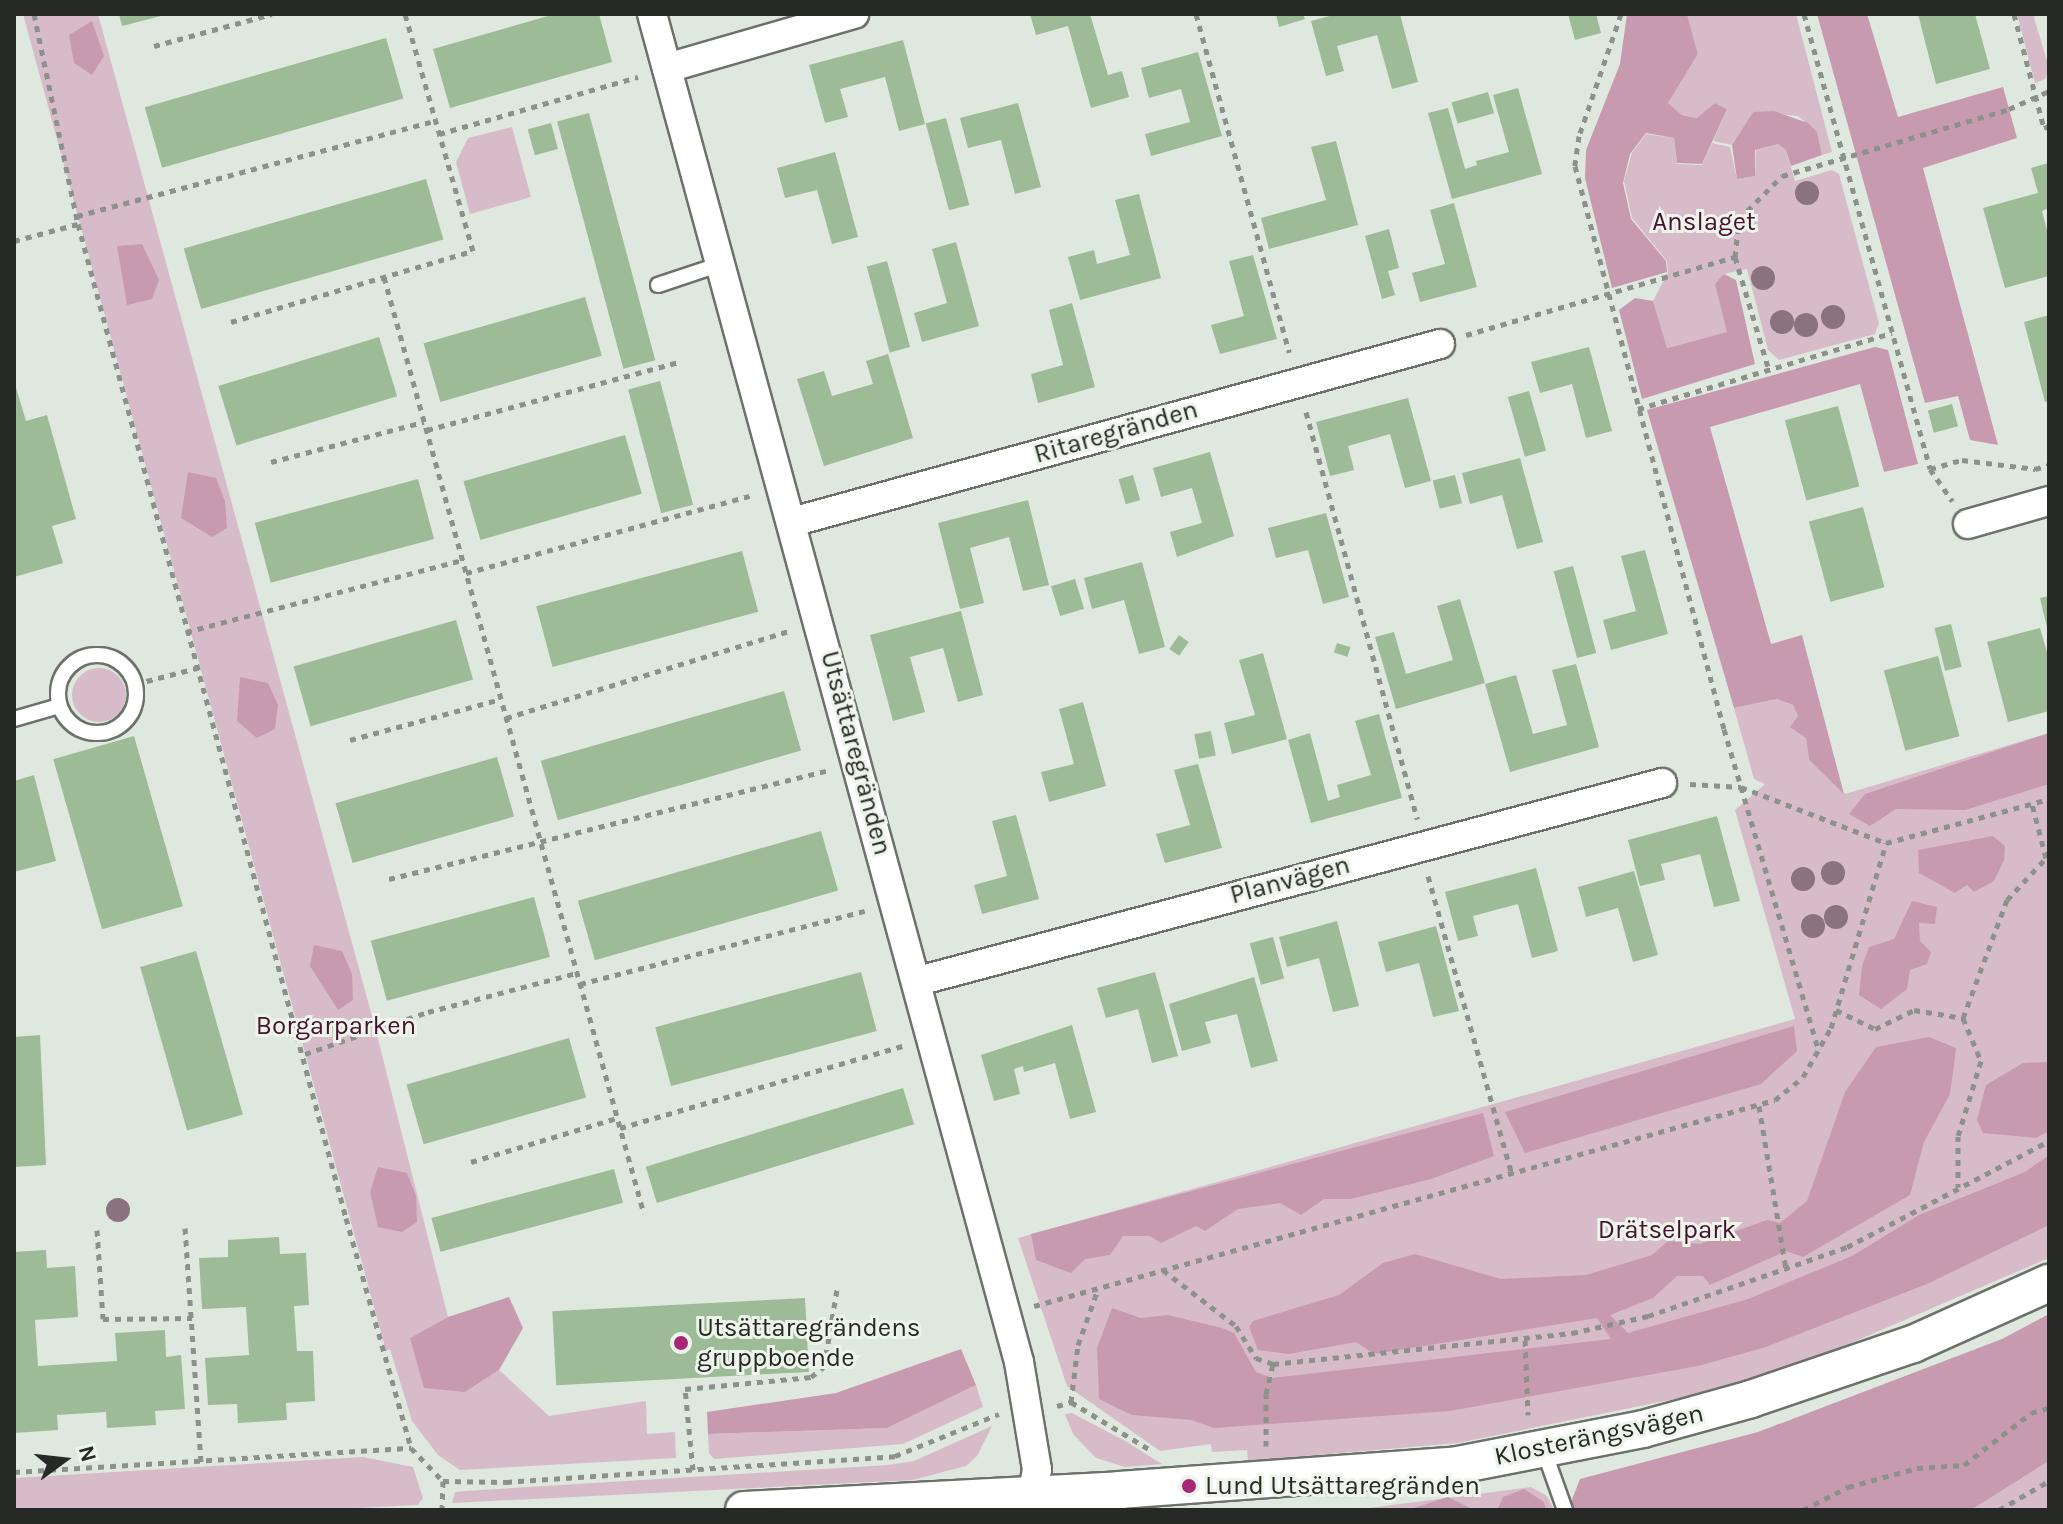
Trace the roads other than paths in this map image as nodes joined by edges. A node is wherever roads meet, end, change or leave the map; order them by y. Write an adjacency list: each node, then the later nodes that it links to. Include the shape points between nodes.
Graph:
1 (652, 14): 3 (street, Utsättaregränden)
2 (854, 14): 3 (street)
3 (667, 68): 4 (street, Utsättaregränden)
4 (721, 264): 5 (lane); 8 (street, Utsättaregränden)
5 (658, 285)
6 (1440, 344): 8 (street, Ritaregränden)
7 (2049, 501): 9 (street)
8 (792, 522): 13 (street, Utsättaregränden)
9 (1968, 524)
10 (59, 706): 10 (lane, via 59,681 75,661 87,656 111,657 135,684 133,711 114,730 87,732 75,727); 11 (lane)
11 (14, 719)
12 (1662, 783): 13 (street, Planvägen)
13 (918, 981): 16 (street, Utsättaregränden, via 1033,1435)
14 (2049, 1283): 15 (street, Klosterängsvägen, via 1913,1344 1751,1399)
15 (1537, 1450): 16 (street, Klosterängsvägen, via 1389,1473); 18 (lane)
16 (1032, 1503): 17 (street, Klosterängsvägen)
17 (744, 1510)
18 (1565, 1510)

